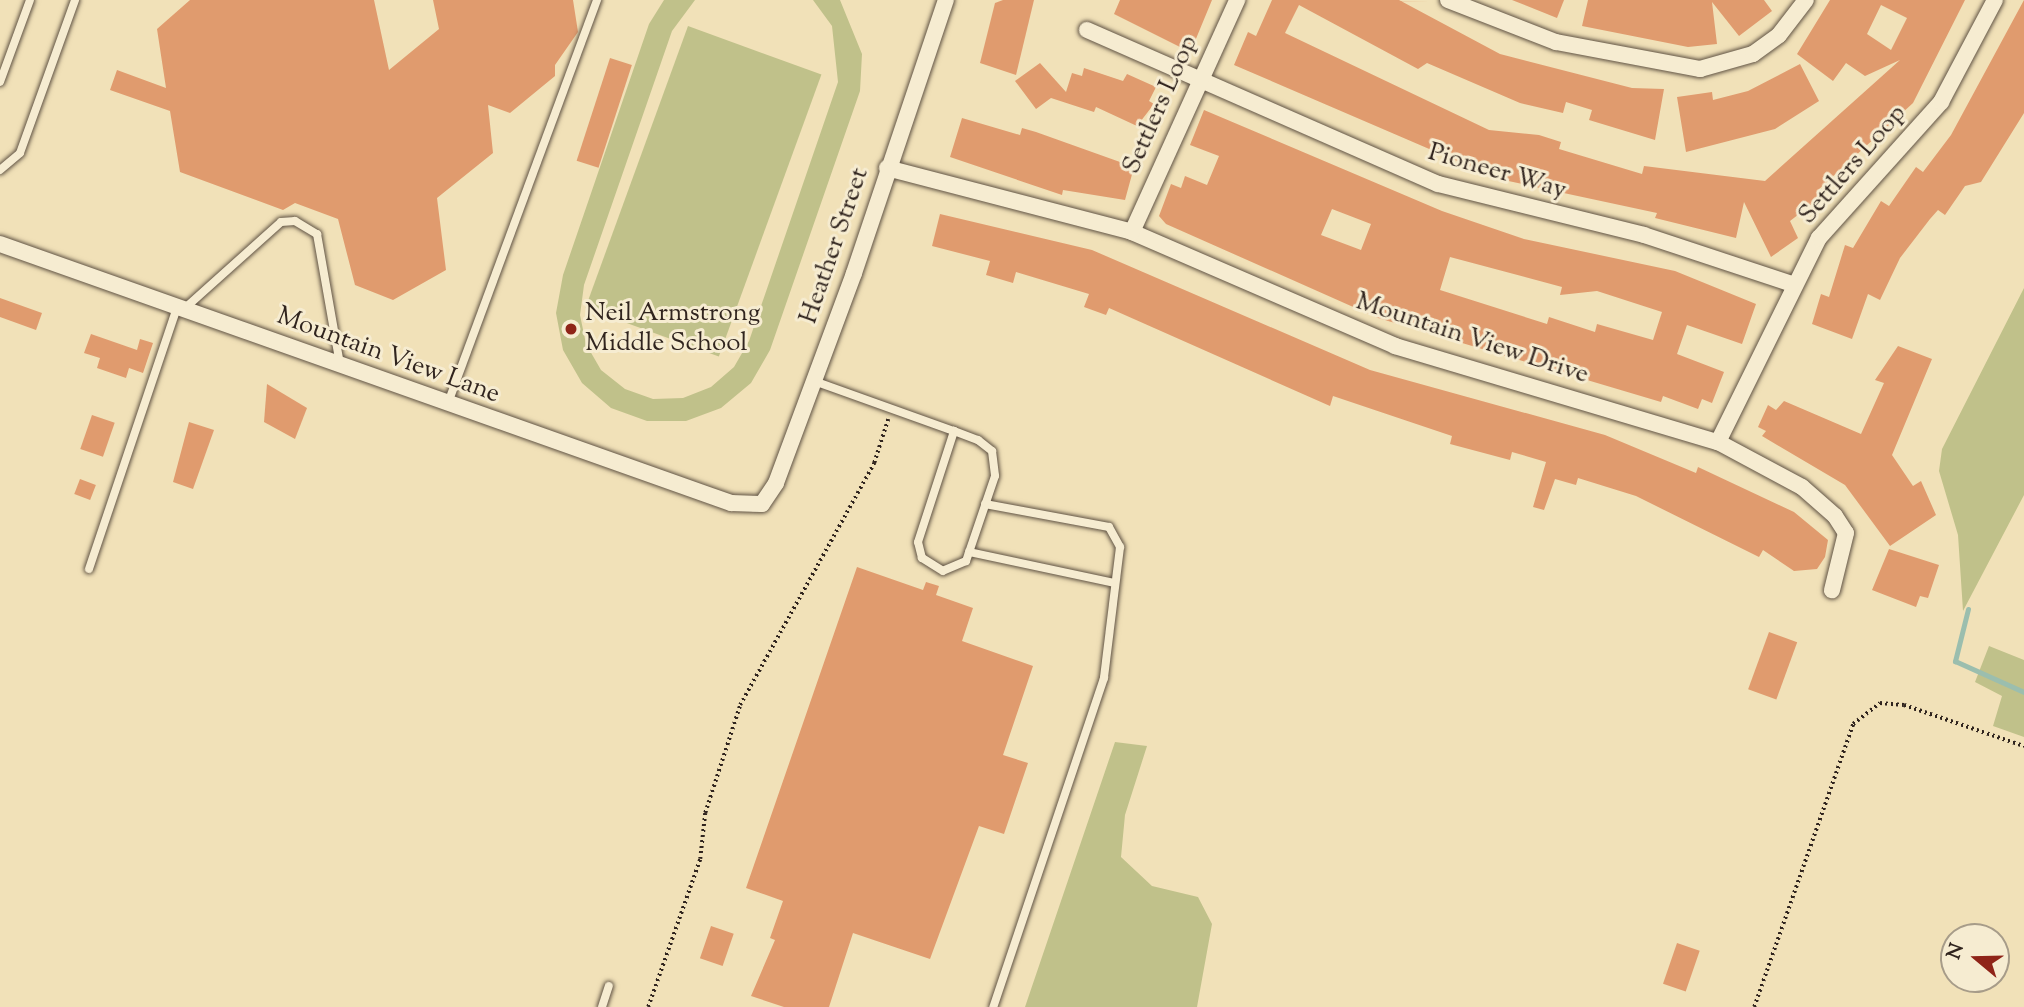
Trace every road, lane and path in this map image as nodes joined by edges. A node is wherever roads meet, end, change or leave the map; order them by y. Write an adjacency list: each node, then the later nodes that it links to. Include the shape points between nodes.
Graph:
1 (30, 0): 11 (lane)
2 (75, 0): 13 (lane, via 20,153)
3 (597, 0): 20 (lane)
4 (946, 0): 12 (street, Heather Street)
5 (1237, 0): 10 (street, Settlers Loop)
6 (1448, 0): 7 (street, via 1556,42 1700,69 1754,54 1779,35)
7 (1806, 0)
8 (1995, 0): 16 (street, Settlers Loop, via 1941,102 1847,202)
9 (1087, 30): 10 (street, Pioneer Way)
10 (1199, 75): 14 (street, Settlers Loop); 16 (street, Pioneer Way, via 1438,184 1644,235)
11 (0, 82)
12 (887, 168): 14 (street, Mountain View Drive); 19 (street, Heather Street)
13 (0, 170)
14 (1132, 232): 23 (street, Mountain View Drive, via 1395,346)
15 (0, 244): 17 (street, Mountain View Lane)
16 (1793, 284): 23 (street, Settlers Loop, via 1770,346)
17 (181, 308): 18 (street, Mountain View Lane); 18 (lane, via 281,222 304,224 317,233); 27 (lane)
18 (340, 365): 20 (street, Mountain View Lane)
19 (814, 381): 21 (lane); 24 (street, Heather Street, via 776,483)
20 (448, 403): 24 (street, Mountain View Lane, via 731,503)
21 (884, 406): 22 (lane); 33 (path, via 885,441 740,705 705,813 700,859)
22 (954, 431): 25 (lane, via 986,444 996,458); 26 (lane, via 918,550 927,565 943,571 959,566)
23 (1718, 442): 29 (street, Mountain View Drive, via 1802,487 1835,516 1846,533)
24 (762, 504)
25 (985, 505): 26 (lane); 28 (lane, via 1109,527 1120,547)
26 (969, 552): 28 (lane)
27 (89, 569)
28 (1115, 583): 34 (lane, via 1104,678)
29 (1832, 590)
30 (2024, 746): 35 (path, via 1904,705 1880,703 1853,724)
31 (609, 986): 32 (lane)
32 (602, 1007)
33 (648, 1007)
34 (993, 1007)
35 (1754, 1007)

